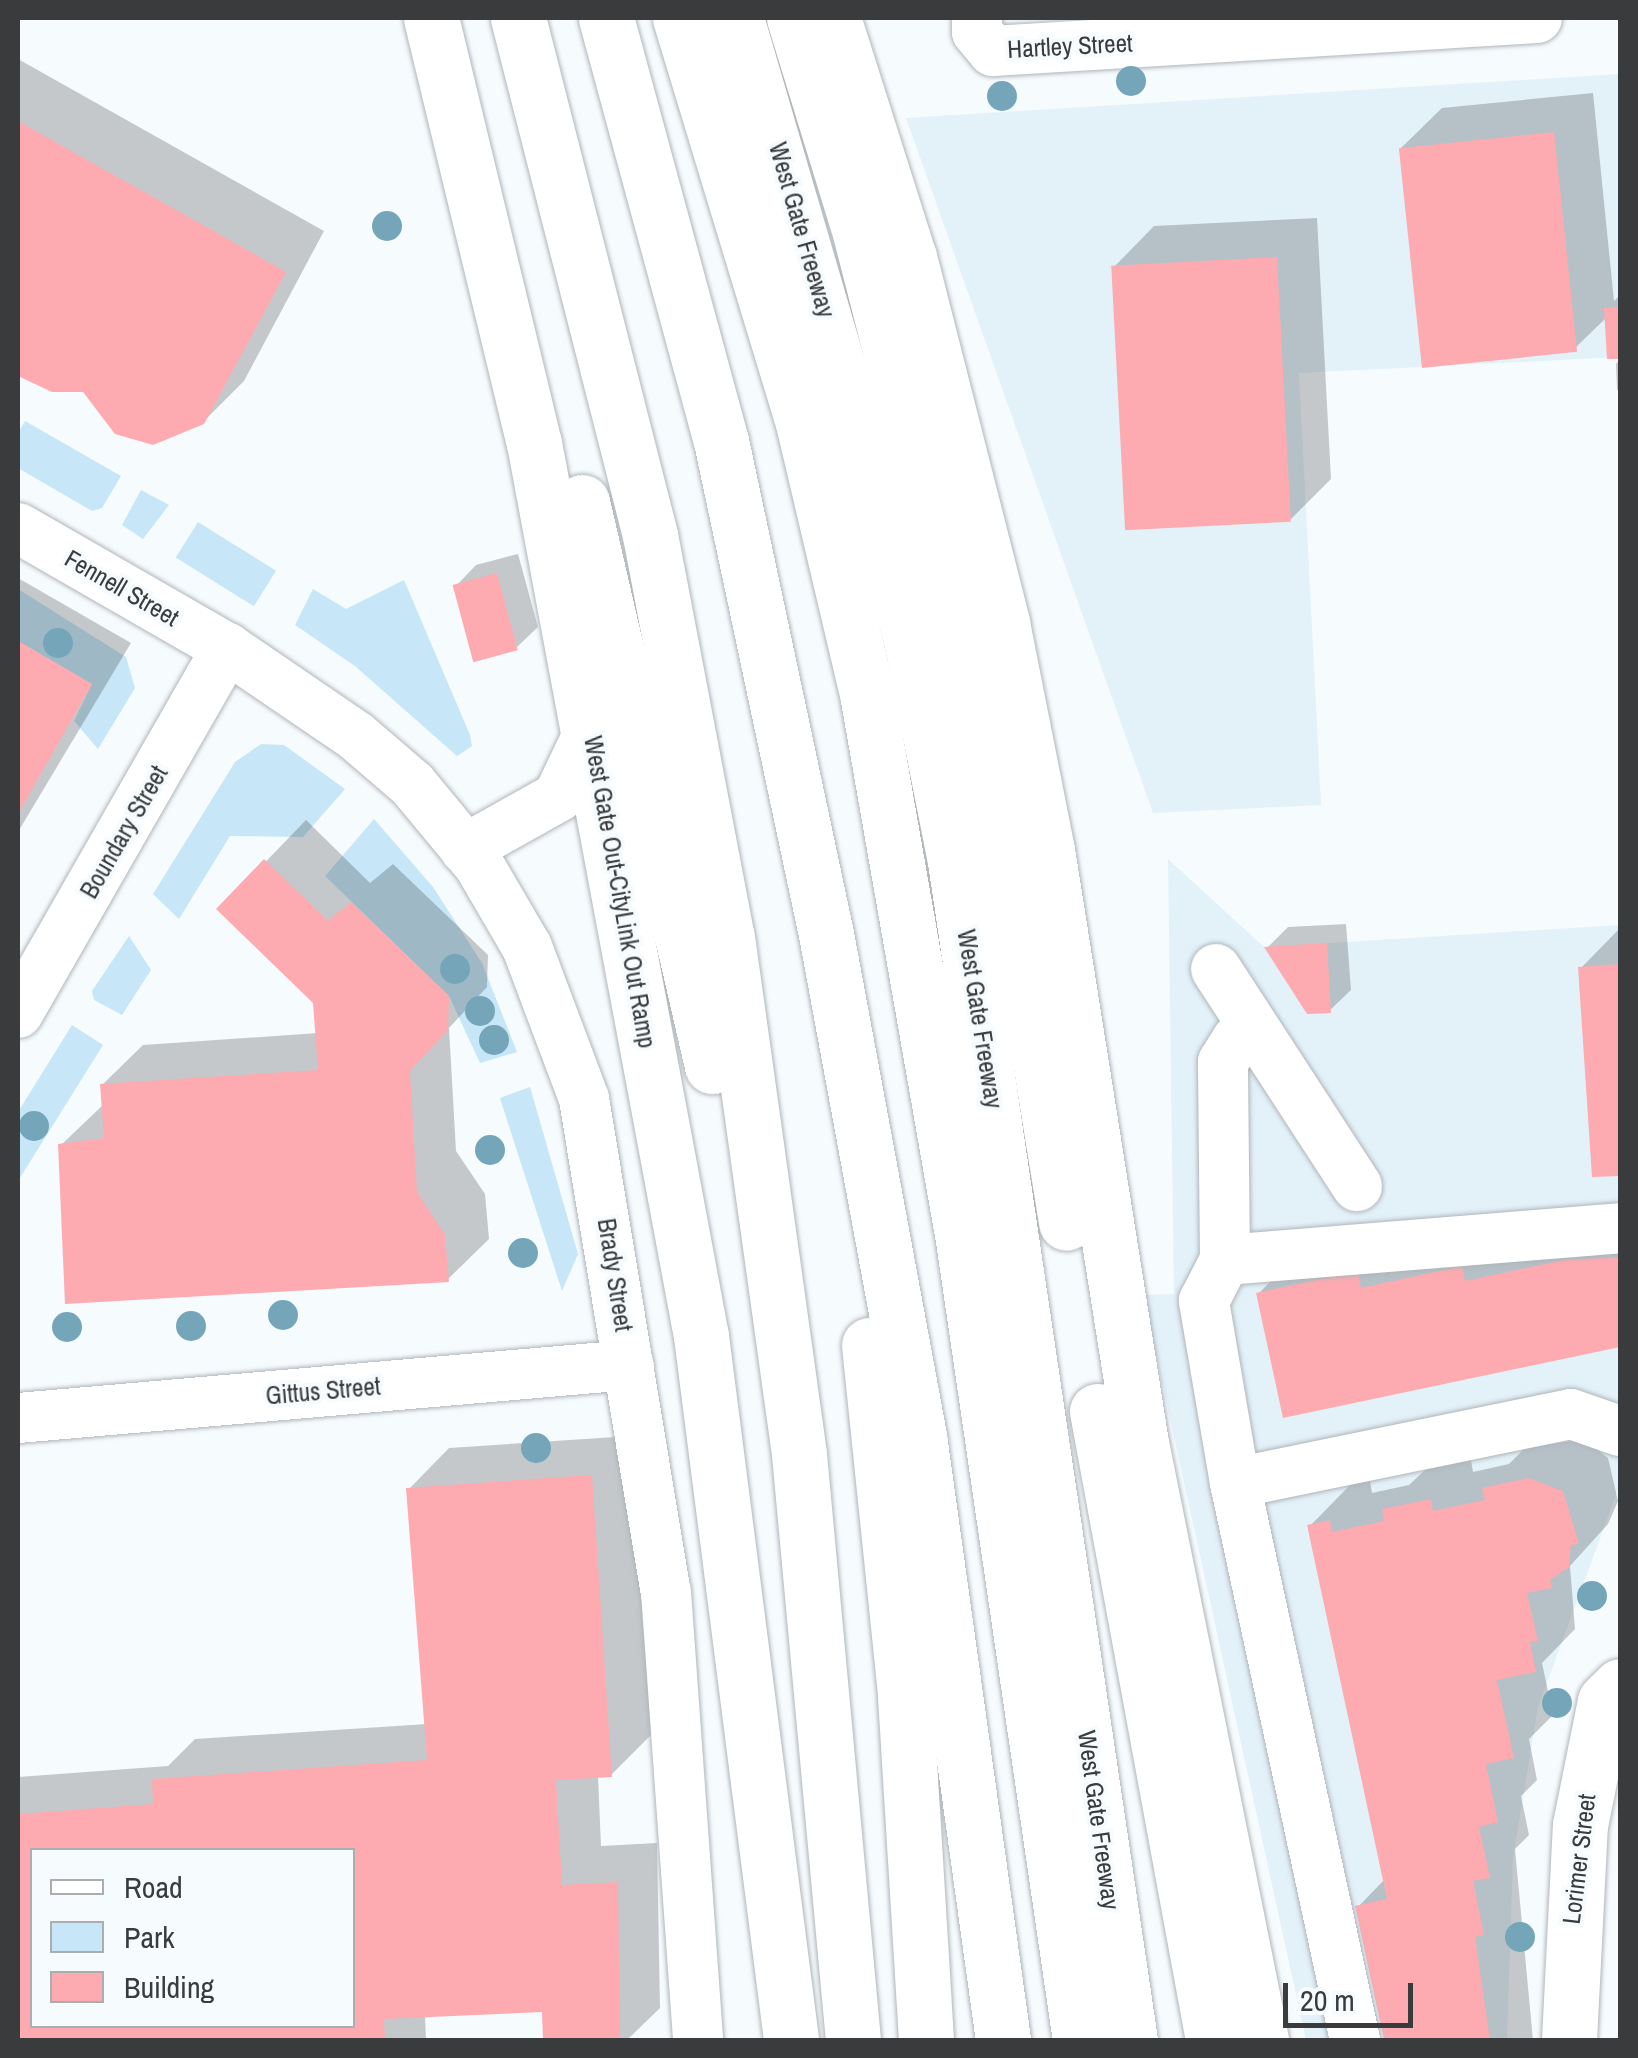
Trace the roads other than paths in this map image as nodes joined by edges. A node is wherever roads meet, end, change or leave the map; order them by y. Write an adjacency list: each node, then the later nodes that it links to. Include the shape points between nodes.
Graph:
1 (431, 18): 14 (main road, West Gate Out-CityLink Out Ramp, via 529,424)
2 (463, 18): 26 (main road, via 564,422)
3 (518, 18): 26 (main road, via 650,535 685,706 727,936)
4 (606, 18): 16 (main road, via 721,441)
5 (680, 18): 37 (main road, via 803,423 872,718 957,1203)
6 (736, 18): 38 (main road, West Gate Freeway, via 866,464 948,824)
7 (794, 18): 28 (main road, via 865,251 960,622 1003,832)
8 (833, 18): 41 (main road, via 910,258 1002,623 1047,850 1140,1443)
9 (977, 18): 11 (street, Hartley Street, via 977,32 993,51)
10 (1538, 18): 11 (street, Hartley Street)
11 (1365, 23)
12 (18, 528): 13 (street, Fennell Street)
13 (227, 648): 15 (street, Brady Street, via 356,736 412,784); 18 (street, Boundary Street)
14 (591, 728): 15 (street, via 558,796); 30 (main road, West Gate Out-CityLink Out Ramp, via 701,1336)
15 (465, 849): 23 (street, Brady Street, via 527,947 570,1056 595,1155)
16 (826, 934): 35 (main road, via 906,1696); 36 (main road, via 919,1436)
17 (1216, 970): 19 (street)
18 (18, 1013)
19 (1256, 1031): 20 (street); 22 (street, via 1237,1040 1223,1062)
20 (1356, 1186)
21 (1620, 1228): 22 (street)
22 (1224, 1260): 27 (street, via 1207,1290 1204,1320)
23 (629, 1366): 24 (street, Gittus Street); 31 (street, Brady Street, via 666,1592)
24 (18, 1418)
25 (1620, 1430): 27 (street, via 1571,1414)
26 (799, 1454): 34 (main road)
27 (1236, 1483): 42 (street)
28 (1128, 1595): 39 (main road); 40 (main road)
29 (1620, 1686): 43 (main road, Lorimer Street, via 1605,1701 1580,1825)
30 (762, 1776): 32 (main road); 33 (main road)
31 (698, 2040)
32 (752, 2040)
33 (791, 2040)
34 (853, 2040)
35 (926, 2040)
36 (1003, 2040)
37 (1080, 2040)
38 (1130, 2040)
39 (1174, 2040)
40 (1214, 2040)
41 (1261, 2040)
42 (1354, 2040)
43 (1569, 2040)

